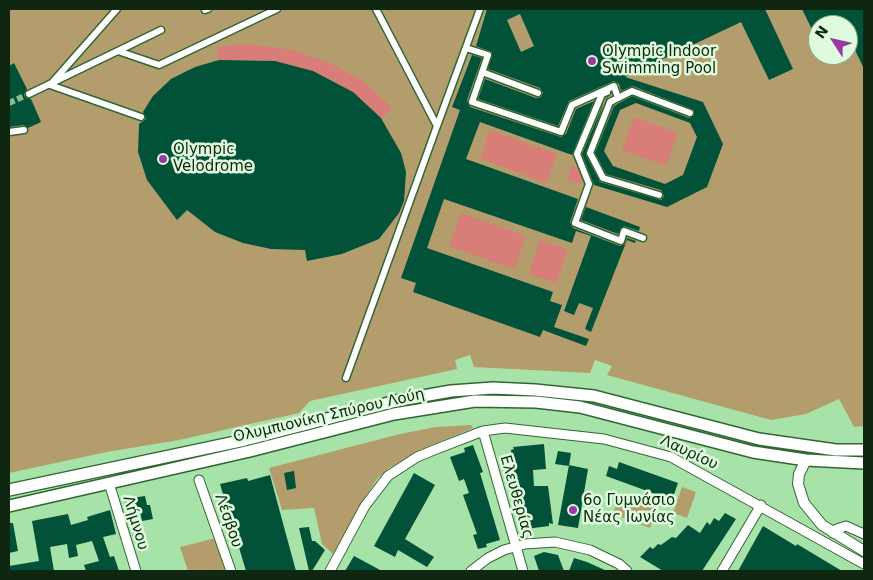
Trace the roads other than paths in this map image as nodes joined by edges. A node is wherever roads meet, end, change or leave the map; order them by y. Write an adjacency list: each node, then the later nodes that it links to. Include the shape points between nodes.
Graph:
1 (117, 9): 9 (street)
2 (277, 9): 7 (street, via 159,65)
3 (376, 9): 16 (street)
4 (480, 9): 6 (street)
5 (162, 30): 7 (street)
6 (466, 48): 8 (street, via 488,55); 16 (street)
7 (118, 51): 9 (street)
8 (482, 72): 10 (street, via 472,102 561,132 572,105); 11 (street)
9 (50, 85): 12 (street); 15 (street)
10 (615, 88): 13 (street); 20 (street, via 602,94 577,154 589,184 575,223 621,242 624,232)
11 (538, 93)
12 (29, 94)
13 (618, 98): 14 (street, via 632,90); 19 (street, via 610,102 590,153 603,178)
14 (690, 113)
15 (141, 117)
16 (437, 126): 21 (street)
17 (24, 130): 18 (street)
18 (9, 132)
19 (659, 195)
20 (643, 238)
21 (346, 378)
22 (483, 431): 29 (street, Λαυρίου, via 505,428 574,434 649,450 692,467); 33 (street, Ελευθερίας); 38 (street, Λαυρίου, via 417,457 388,476 365,506)
23 (864, 450): 28 (main road, Ολυμπιονίκη Σπύρου Λούη, via 836,450 759,439 594,396 493,388 400,400 245,440)
24 (806, 460): 25 (main road, Ολυμπιονίκη Σπύρου Λούη); 27 (main road, Ολυμπιονίκη Σπύρου Λούη, via 753,452 592,409 493,401 394,414); 31 (street, via 799,474 800,493 813,516)
25 (864, 462)
26 (199, 480): 37 (street, Λέσβου)
27 (109, 483): 30 (main road, Ολυμπιονίκη Σπύρου Λούη); 36 (street, Λήμνου)
28 (9, 490)
29 (761, 505): 35 (street, Λαυρίου); 42 (street)
30 (9, 506)
31 (833, 533): 32 (street, via 846,526); 34 (street)
32 (864, 534)
33 (516, 546): 39 (street, via 488,558); 40 (street, Ελευθερίας); 41 (street, via 546,542 574,545 606,557)
34 (864, 551)
35 (864, 564)
36 (136, 571)
37 (231, 571)
38 (330, 571)
39 (471, 571)
40 (523, 571)
41 (627, 571)
42 (722, 571)

